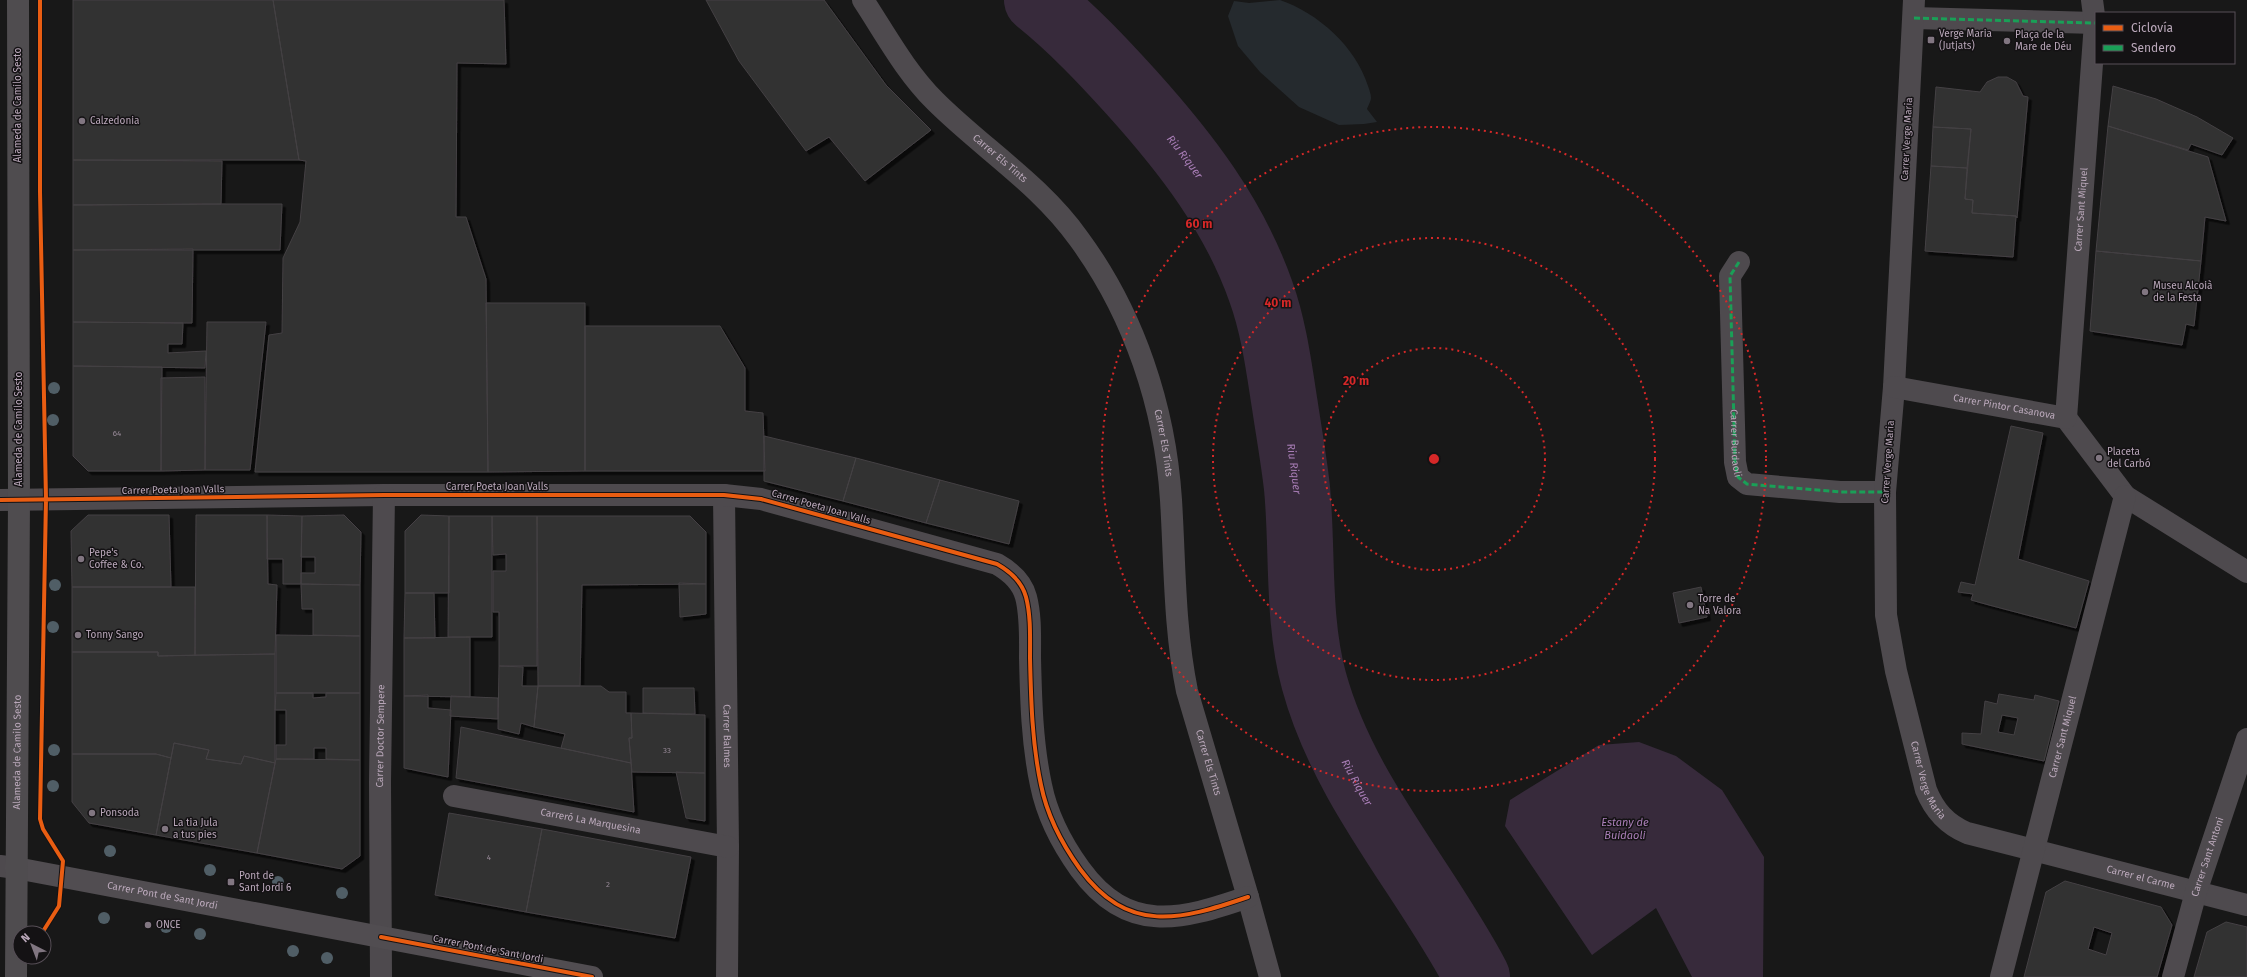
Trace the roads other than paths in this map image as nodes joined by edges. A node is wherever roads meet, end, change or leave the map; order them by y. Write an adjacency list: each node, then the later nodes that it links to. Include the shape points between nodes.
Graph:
1 (18, 0): 13 (main road, Alameda de Camilo Sesto)
2 (863, 0): 21 (street, Carrer Els Tints, via 913,77 935,101 1056,210 1102,271 1134,334 1164,444 1171,498 1175,600 1181,664)
3 (2092, 0): 5 (street, Carrer Sant Miquel)
4 (1914, 9): 5 (street); 7 (street, Carrer Verge Maria)
5 (2095, 23): 8 (street, Carrer Sant Miquel)
6 (1739, 262): 9 (street, Carrer Buidaoli, via 1730,276 1735,462 1738,477 1747,484 1840,492)
7 (1894, 388): 8 (street, Carrer Pintor Casanova); 9 (street, Carrer Verge Maria)
8 (2066, 418): 12 (street, Carrer Pintor Casanova)
9 (1885, 492): 18 (street, Carrer Verge Maria, via 1886,615 1896,671 1931,802 1946,821 1957,828)
10 (384, 495): 11 (street, Carrer Poeta Joan Valls); 13 (street, Carrer Poeta Joan Valls); 23 (street, Carrer Doctor Sempere, via 380,782)
11 (724, 495): 17 (street, Carrer Balmes); 21 (street, Carrer Poeta Joan Valls, via 762,499 997,564 1010,572 1020,583 1028,606 1032,702 1041,785 1057,830 1080,869 1099,893 1133,913 1200,913)
12 (2125, 496): 14 (street, Carrer Pintor Casanova); 18 (street, Carrer Sant Miquel)
13 (10, 500): 19 (main road, Alameda de Camilo Sesto)
14 (2247, 572)
15 (2247, 739): 20 (street, Carrer Sant Antoni)
16 (454, 796): 17 (street, Carreró La Marquesina)
17 (728, 847): 27 (street, Carrer Balmes)
18 (2034, 850): 20 (street, Carrer el Carme); 29 (street, Carrer Sant Miquel)
19 (8, 867): 23 (main road, Carrer Pont de Sant Jordi); 24 (main road, Alameda de Camilo Sesto)
20 (2196, 892): 22 (street, Carrer el Carme); 30 (street, Carrer Sant Antoni)
21 (1248, 897): 28 (street, Carrer Els Tints)
22 (2247, 905)
23 (381, 937): 25 (street, Carrer Doctor Sempere); 26 (main road, Carrer Pont de Sant Jordi)
24 (16, 977)
25 (381, 977)
26 (592, 977)
27 (727, 977)
28 (1270, 977)
29 (2001, 977)
30 (2173, 977)

